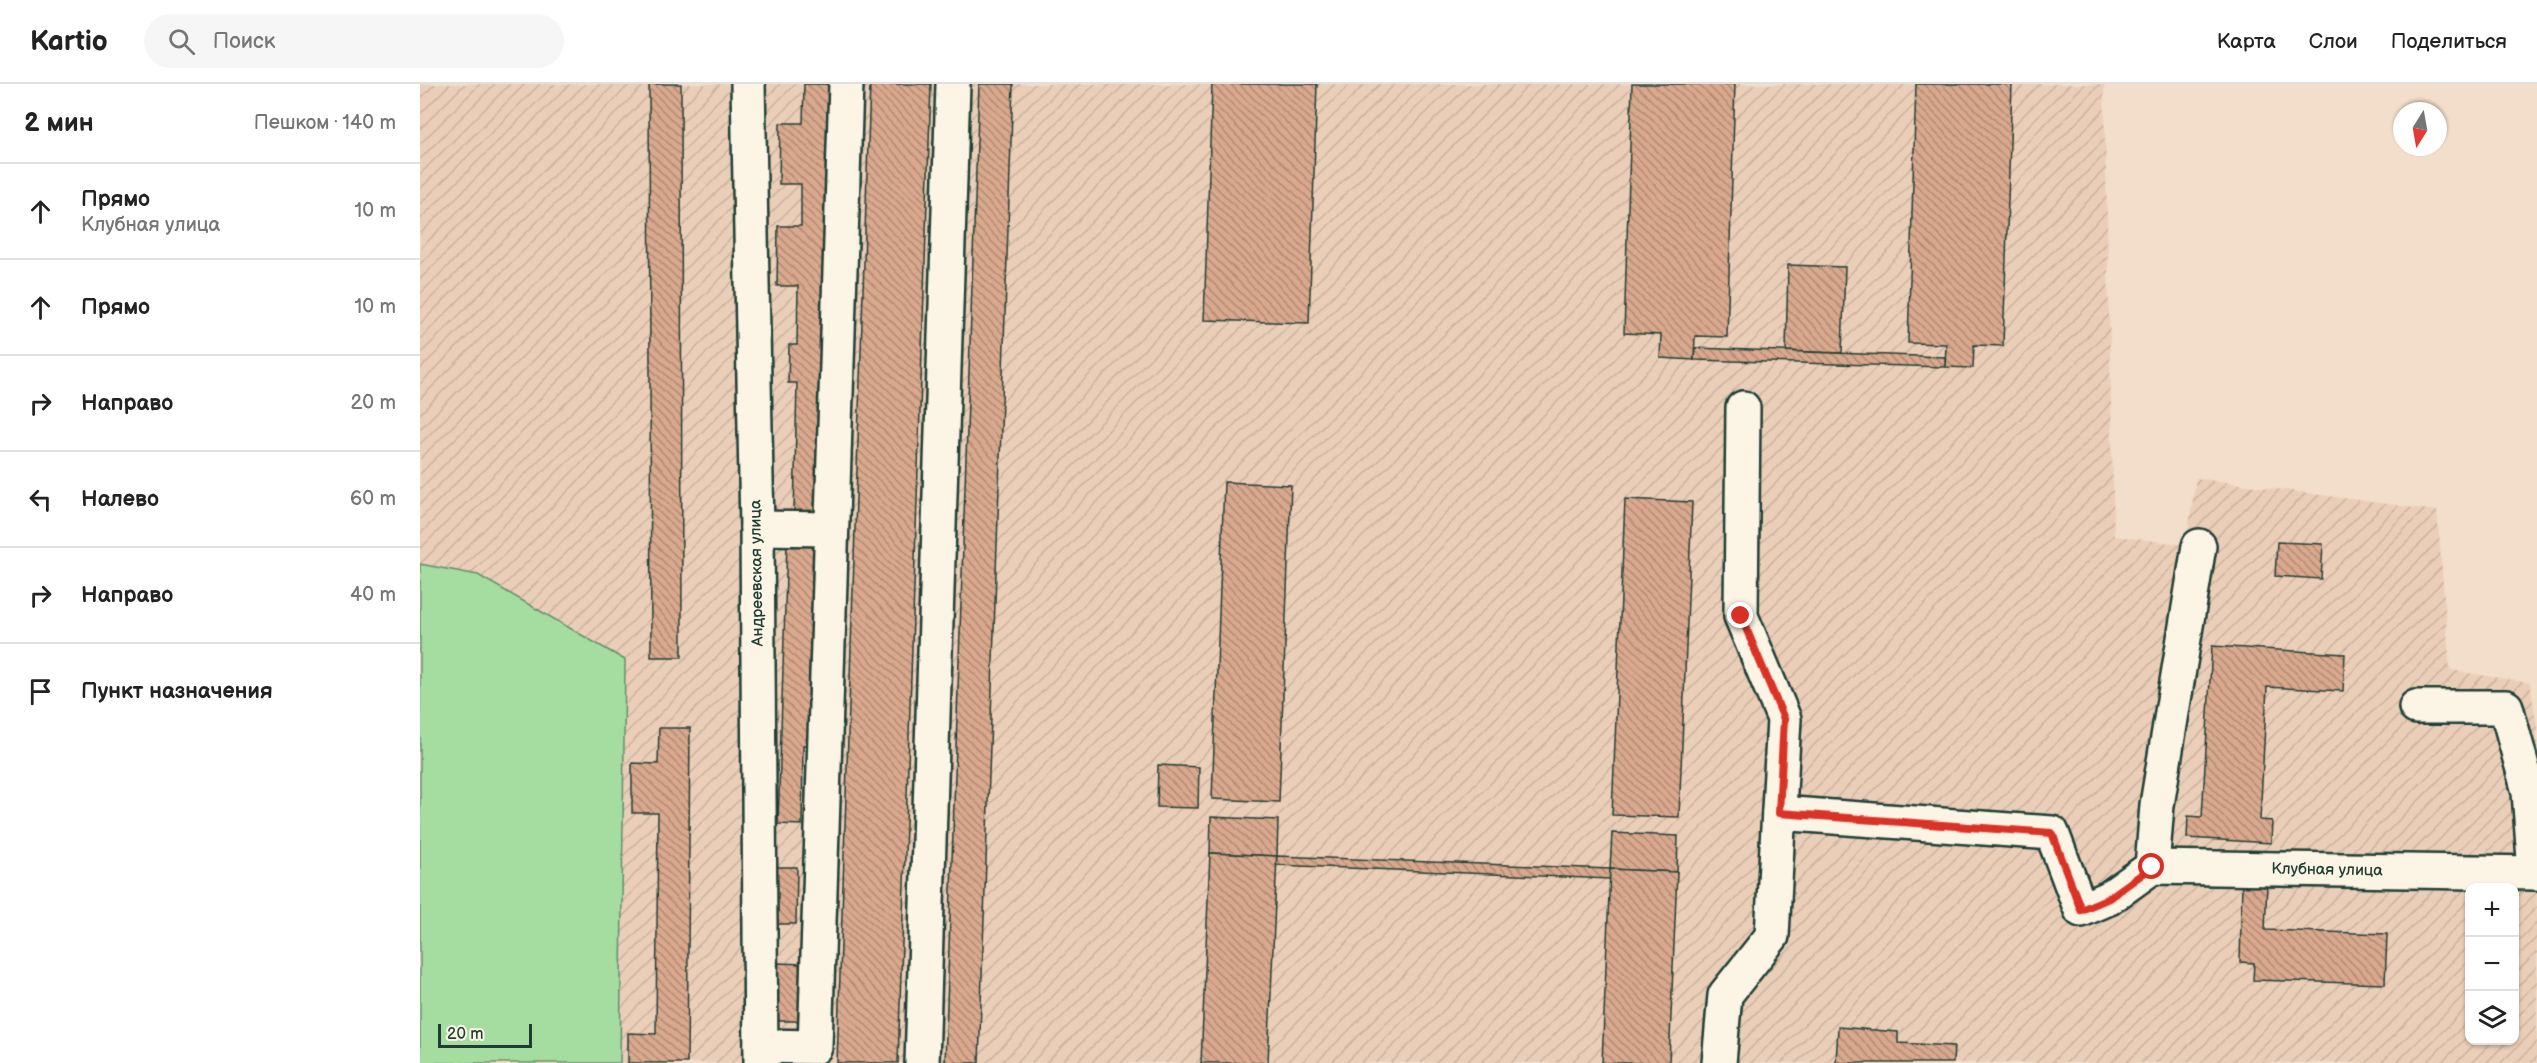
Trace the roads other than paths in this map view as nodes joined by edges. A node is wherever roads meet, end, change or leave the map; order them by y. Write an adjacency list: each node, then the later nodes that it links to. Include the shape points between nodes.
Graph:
1 (747, 84): 5 (street, Андреевская улица)
2 (846, 84): 6 (street)
3 (952, 84): 13 (street)
4 (1743, 408): 9 (street, via 1741,616 1784,719)
5 (757, 528): 6 (street); 12 (street, Андреевская улица)
6 (831, 529): 12 (street, via 815,1047)
7 (2199, 546): 10 (street, via 2157,805)
8 (2416, 707): 11 (street, via 2506,707 2529,792)
9 (1779, 813): 10 (street, via 2052,833 2081,910 2109,898); 14 (street, via 1772,936 1725,995)
10 (2152, 867): 11 (street, Клубная улица)
11 (2536, 873)
12 (761, 1054)
13 (922, 1063)
14 (1719, 1063)

